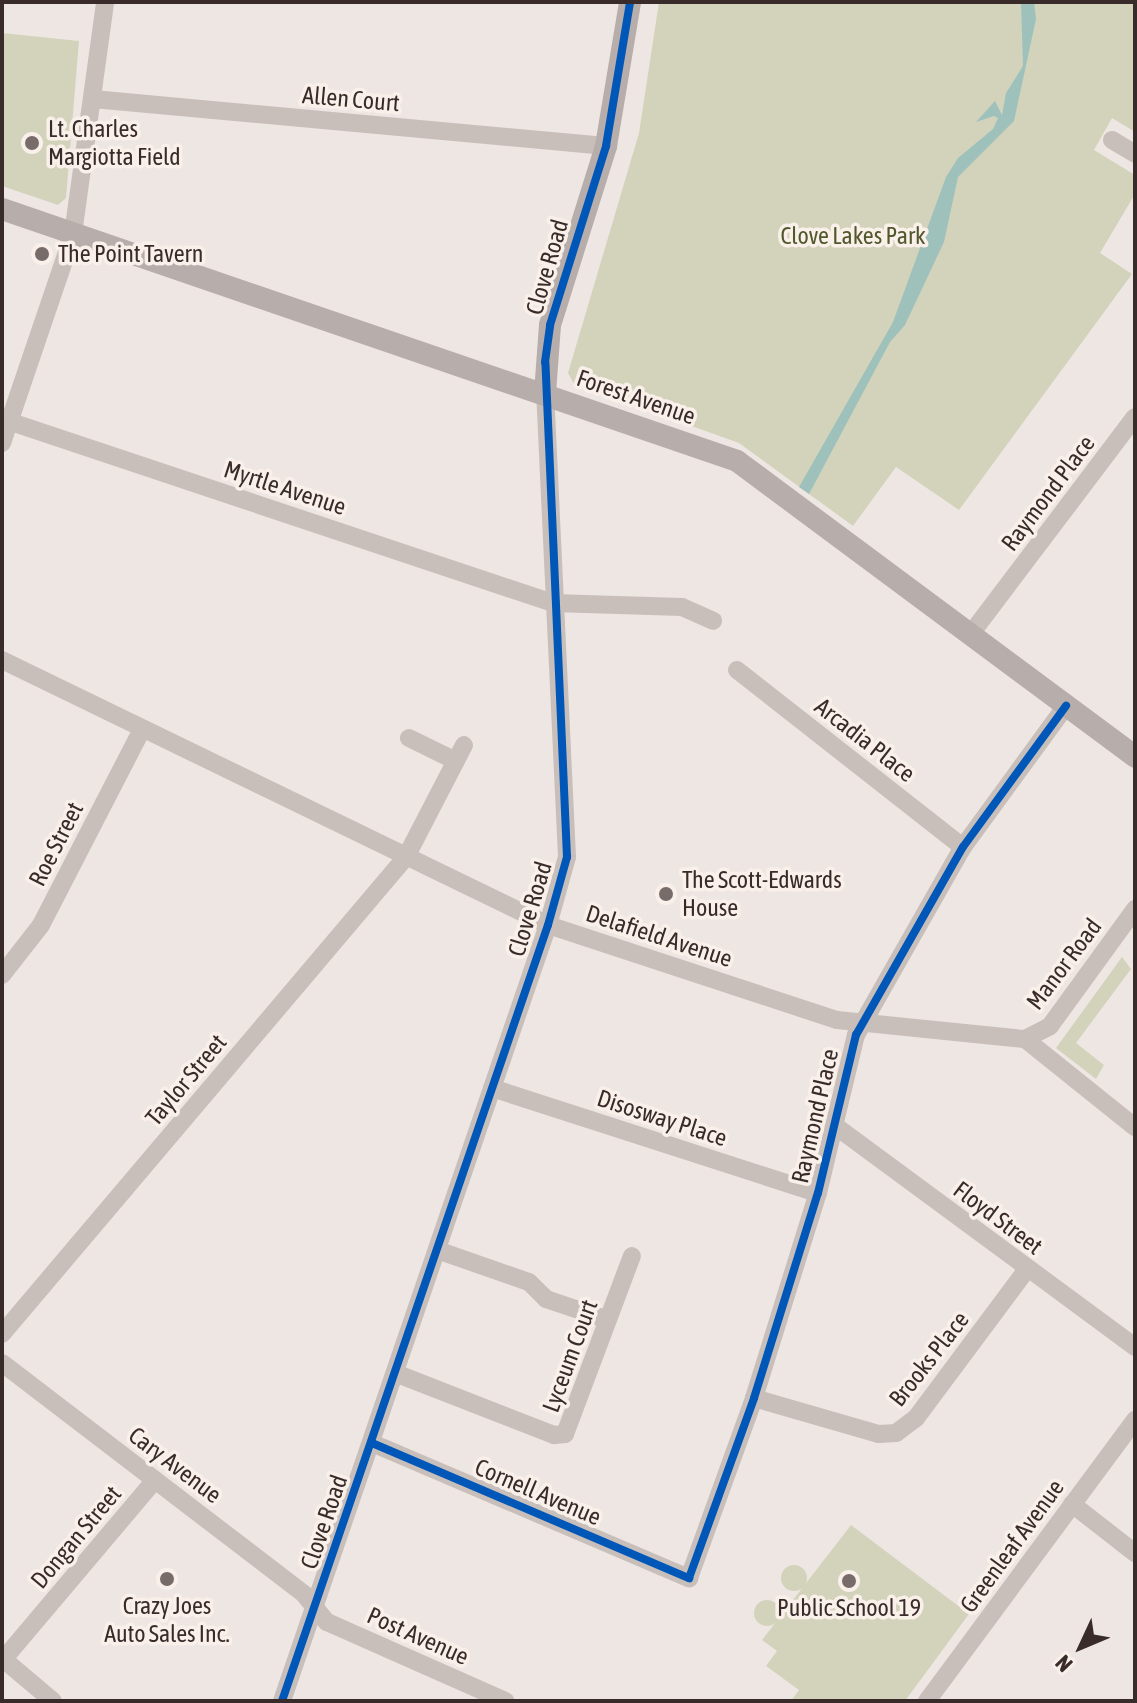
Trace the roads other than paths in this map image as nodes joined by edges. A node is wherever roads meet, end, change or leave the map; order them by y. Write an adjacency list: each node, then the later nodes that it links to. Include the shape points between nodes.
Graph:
1 (105, 2): 3 (street)
2 (625, 2): 5 (main road, Clove Road)
3 (93, 99): 5 (street, Allen Court); 8 (street)
4 (1112, 140): 6 (street)
5 (606, 146): 9 (main road, Clove Road, via 550,325)
6 (1135, 154)
7 (2, 209): 8 (main road, Forest Avenue)
8 (73, 234): 9 (main road, Forest Avenue); 11 (street)
9 (545, 393): 13 (street, Clove Road); 15 (main road, Forest Avenue, via 737,461)
10 (1135, 417): 15 (street, Raymond Place)
11 (6, 420): 12 (street); 13 (street, Myrtle Avenue)
12 (2, 443)
13 (553, 603): 14 (street, Myrtle Avenue, via 682,607); 25 (street, Clove Road, via 567,857)
14 (713, 621)
15 (970, 635): 18 (main road, Forest Avenue)
16 (2, 660): 19 (street, Delafield Avenue)
17 (737, 670): 22 (street, Arcadia Place)
18 (1066, 706): 21 (main road, Forest Avenue); 22 (street, Raymond Place)
19 (142, 729): 23 (street, Delafield Avenue); 26 (street, Roe Street, via 41,925)
20 (409, 738): 23 (street, Taylor Street, via 460,753)
21 (1135, 757)
22 (963, 847): 27 (street, Raymond Place)
23 (406, 857): 25 (street, Delafield Avenue); 37 (street, Taylor Street)
24 (1135, 909): 28 (street, Manor Road, via 1050,1026)
25 (548, 925): 27 (street, Delafield Avenue); 29 (street, Clove Road)
26 (2, 975)
27 (861, 1023): 28 (street, Delafield Avenue); 30 (street, Raymond Place)
28 (1025, 1039): 31 (street)
29 (492, 1088): 32 (street, Disosway Place); 33 (street, Clove Road)
30 (834, 1125): 32 (street, Raymond Place); 35 (street, Floyd Street)
31 (1135, 1127)
32 (818, 1193): 41 (street, Raymond Place)
33 (437, 1250): 36 (street, via 529,1282 546,1299); 40 (street, Clove Road)
34 (632, 1256): 36 (street, Lyceum Court)
35 (1027, 1269): 38 (street, Floyd Street); 41 (street, Brooks Place, via 916,1418 896,1433 879,1434)
36 (608, 1320): 40 (street, Lyceum Court, via 573,1425 560,1436)
37 (2, 1334)
38 (1135, 1347)
39 (2, 1363): 44 (street, Cary Avenue)
40 (395, 1373): 43 (street, Clove Road)
41 (754, 1398): 47 (street, Raymond Place)
42 (1135, 1420): 45 (street, Greenleaf Avenue)
43 (372, 1443): 47 (street, Cornell Avenue); 48 (street, Clove Road)
44 (155, 1480): 48 (street, Cary Avenue, via 304,1594); 49 (street, Dongan Street)
45 (1072, 1504): 46 (street); 53 (street, Greenleaf Avenue)
46 (1135, 1553)
47 (689, 1578)
48 (315, 1609): 51 (street, Clove Road); 52 (street, Post Avenue, via 327,1622)
49 (3, 1660): 50 (street)
50 (53, 1701)
51 (282, 1701)
52 (505, 1701)
53 (927, 1701)

